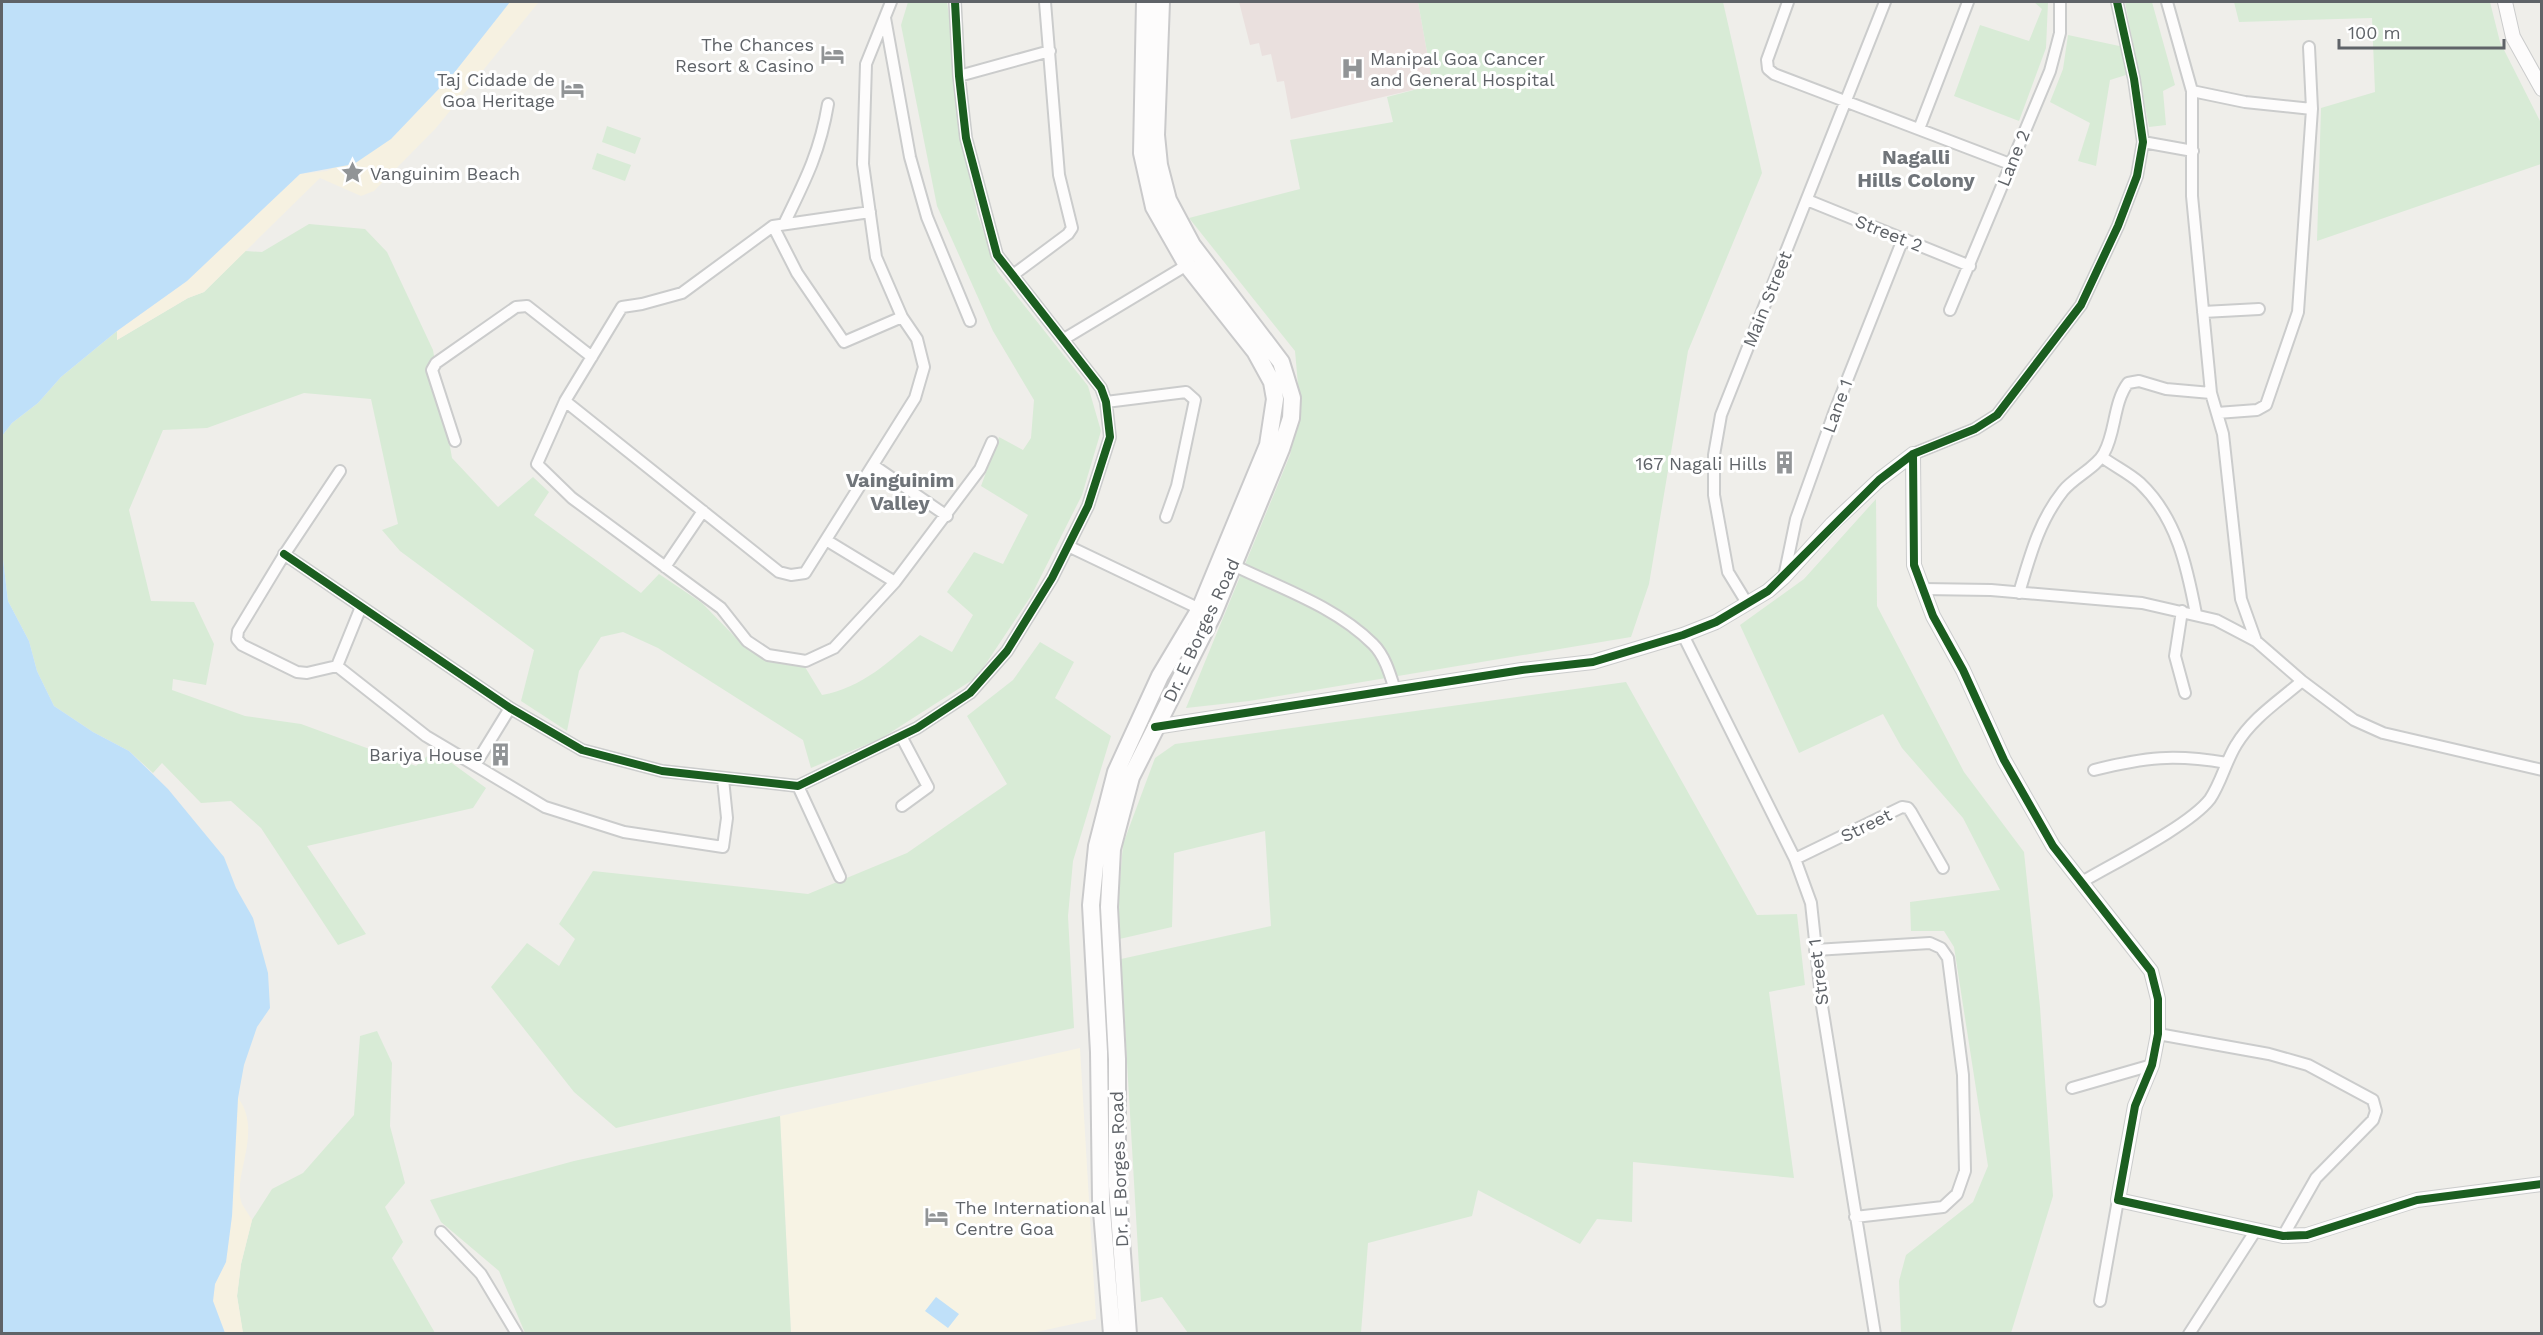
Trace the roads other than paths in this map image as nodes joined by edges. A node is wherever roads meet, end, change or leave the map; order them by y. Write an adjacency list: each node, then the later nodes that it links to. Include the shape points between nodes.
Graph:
1 (891, 2): 13 (street)
2 (955, 2): 16 (street)
3 (1045, 2): 15 (street)
4 (1145, 2): 30 (main road, Dr. E Borges Road, via 1141,104 1145,179 1154,207)
5 (1161, 2): 56 (main road, Dr. E Borges Road, via 1156,135 1168,200 1192,245 1281,362 1292,398 1291,418 1281,449)
6 (1788, 2): 19 (street, via 1767,60 1768,69)
7 (1885, 2): 19 (street, Main Street)
8 (1968, 2): 22 (street)
9 (2060, 2): 25 (street, Lane 2, via 2060,33 2050,72)
10 (2117, 2): 23 (street)
11 (2167, 2): 18 (street)
12 (2505, 2): 17 (street, via 2513,37)
13 (885, 18): 27 (street, via 866,64 863,164); 37 (street, via 910,157 927,217)
14 (2309, 47): 21 (street)
15 (1050, 51): 16 (street); 32 (street, via 1059,176 1072,228)
16 (959, 76): 32 (street, via 966,138 997,255)
17 (2541, 89)
18 (2192, 91): 21 (street, via 2245,102); 24 (street)
19 (1844, 103): 22 (street); 26 (street, Main Street)
20 (828, 104): 28 (street, via 815,162)
21 (2312, 109): 43 (street, via 2298,312 2266,405 2257,410)
22 (1919, 129): 25 (street)
23 (2143, 142): 24 (street); 46 (street, via 2137,176 2081,305 1997,415 1975,429)
24 (2193, 151): 35 (street, via 2192,196)
25 (2010, 164): 31 (street, Lane 2)
26 (1807, 200): 29 (street, Street 2); 62 (street, Main Street, via 1721,415 1714,455 1714,495 1728,572)
27 (870, 213): 28 (street); 36 (street, via 876,257)
28 (778, 225): 36 (street, via 797,273 844,342); 39 (street, via 682,292 622,307)
29 (1903, 239): 31 (street, Street 2); 58 (street, Lane 1, via 1796,519)
30 (1186, 265): 38 (street); 65 (main road, Dr. E Borges Road, via 1255,351 1272,382 1275,399 1268,444)
31 (1970, 266): 34 (street, Lane 2)
32 (1013, 275): 38 (street)
33 (2259, 309): 35 (street)
34 (1950, 310)
35 (2203, 312): 40 (street)
36 (902, 317): 48 (street, via 918,339 924,367 915,398)
37 (970, 321)
38 (1064, 339): 42 (street)
39 (592, 357): 41 (street); 44 (street, via 527,306 516,307 436,363 432,370)
40 (2211, 393): 43 (street); 47 (street, via 2139,381 2128,383 2122,391)
41 (565, 401): 50 (street); 57 (street, via 537,464 572,498)
42 (1107, 402): 52 (street, via 1186,392 1195,400 1177,486); 54 (street, via 1110,437 1088,506)
43 (2217, 413): 68 (street, via 2223,434 2241,599)
44 (455, 441)
45 (992, 442): 51 (street, via 980,470)
46 (1913, 454): 58 (street, via 1840,517); 60 (street, via 1914,565)
47 (2102, 457): 61 (street, via 2072,482 2049,511 2034,540); 66 (street, via 2139,482 2159,503 2174,529)
48 (873, 465): 51 (street); 53 (street)
49 (340, 471): 55 (street)
50 (703, 511): 53 (street, via 779,572 791,575 805,573); 57 (street)
51 (947, 516): 59 (street)
52 (1166, 518)
53 (826, 540): 59 (street)
54 (1068, 546): 65 (street); 75 (street, via 1026,623 992,668 970,693)
55 (284, 554): 63 (street); 69 (street, via 237,639 297,672)
56 (1233, 565): 65 (main road, Dr. E Borges Road); 71 (street, via 1300,595 1374,645)
57 (666, 567): 59 (street, via 721,608 747,641 768,655 806,661 834,648)
58 (1784, 577): 62 (street)
59 (895, 582)
60 (1923, 589): 61 (street); 86 (street, via 2004,760 2054,846)
61 (2019, 593): 64 (street, via 2142,603)
62 (1747, 603): 67 (street, via 1716,622)
63 (361, 607): 69 (street); 73 (street)
64 (2182, 611): 66 (street); 72 (street, via 2175,656)
65 (1206, 612): 74 (main road, Dr. E Borges Road); 99 (main road, Dr. E Borges Road, via 1160,676 1116,772 1097,846 1091,905 1101,1199)
66 (2196, 614): 68 (street)
67 (1683, 635): 71 (street, via 1593,662); 83 (street, Street 1)
68 (2256, 641): 70 (street)
69 (337, 666): 77 (street, via 426,736)
70 (2302, 681): 76 (street, via 2252,722); 79 (street, via 2354,720 2383,733)
71 (1395, 690): 74 (street)
72 (2184, 693)
73 (510, 708): 77 (street); 80 (street, via 582,750 662,771)
74 (1155, 727): 100 (main road, Dr. E Borges Road, via 1131,777 1112,849 1109,907 1117,1059 1117,1186)
75 (901, 736): 81 (street); 82 (street, via 928,787)
76 (2227, 763): 78 (street, via 2167,756); 86 (street, via 2210,799 2190,816)
77 (475, 765): 80 (street, via 545,807 624,832 723,847 727,818)
78 (2094, 770)
79 (2541, 770)
80 (723, 779): 81 (street)
81 (798, 786): 85 (street)
82 (902, 806)
83 (1795, 859): 84 (street, Street, via 1902,807 1911,812); 87 (street, Street 1, via 1810,903)
84 (1943, 868)
85 (840, 877)
86 (2082, 882): 88 (street, via 2151,971 2158,999)
87 (1815, 950): 93 (street, Street 1); 93 (street, via 1930,943 1948,957 1963,1075 1965,1171 1958,1194 1943,1207)
88 (2158, 1034): 89 (street); 96 (street, via 2270,1054 2308,1065 2373,1100 2373,1120 2316,1178)
89 (2152, 1065): 90 (street); 92 (street, via 2134,1107)
90 (2073, 1088)
91 (2541, 1184): 96 (street, via 2417,1200 2307,1235)
92 (2118, 1200): 94 (street); 97 (street)
93 (1855, 1217): 101 (street, Street 1)
94 (2256, 1230): 96 (street); 102 (street)
95 (441, 1232): 98 (street, via 481,1274)
96 (2283, 1236)
97 (2100, 1301)
98 (517, 1334)
99 (1112, 1334)
100 (1128, 1334)
101 (1875, 1334)
102 (2189, 1334)

